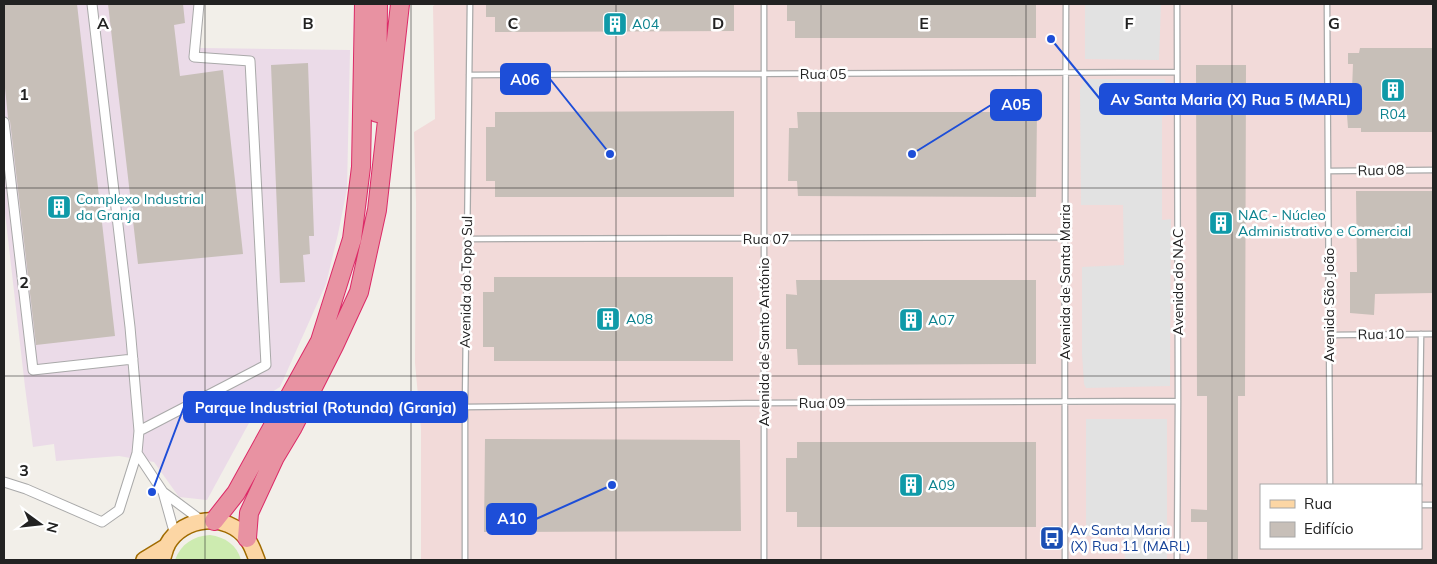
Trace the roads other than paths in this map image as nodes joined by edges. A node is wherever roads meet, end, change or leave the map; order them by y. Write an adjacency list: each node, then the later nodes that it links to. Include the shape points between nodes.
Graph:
1 (92, 4): 27 (street)
2 (199, 4): 32 (street, via 194,57 250,61 266,365)
3 (364, 4): 38 (highway, via 362,167 352,239 320,341 236,494)
4 (378, 4): 26 (highway, via 377,136 372,206)
5 (391, 4): 16 (highway)
6 (400, 4): 16 (highway)
7 (470, 4): 15 (lane, Avenida do Topo Sul)
8 (764, 4): 14 (lane, Avenida de Santo António)
9 (1066, 4): 12 (lane, Avenida de Santa Maria)
10 (1177, 4): 13 (lane, Avenida do NAC)
11 (1327, 4): 19 (lane, Avenida São João)
12 (1066, 72): 13 (lane, Rua 05); 14 (lane, Rua 05); 20 (lane, Avenida de Santa Maria)
13 (1177, 72): 29 (lane, Avenida do NAC)
14 (764, 74): 15 (lane, Rua 05); 22 (lane, Avenida de Santo António)
15 (469, 76): 21 (lane, Avenida do Topo Sul)
16 (387, 111): 26 (highway, via 377,210 359,292)
17 (4, 122): 27 (street, via 33,370)
18 (1433, 170): 19 (lane, Rua 08)
19 (1328, 171): 25 (lane, Avenida São João)
20 (1064, 237): 22 (lane, Rua 07); 28 (lane, Avenida de Santa Maria)
21 (467, 239): 22 (lane, Rua 07); 31 (lane, Avenida do Topo Sul)
22 (764, 239): 30 (lane, Avenida de Santo António)
23 (1422, 334): 24 (lane, Rua 10); 25 (lane, Rua 10); 36 (lane)
24 (1433, 334)
25 (1329, 335): 35 (lane, Avenida São João)
26 (334, 346): 39 (highway, via 249,513)
27 (133, 359): 32 (street)
28 (1065, 401): 29 (lane, Rua 09); 30 (lane, Rua 09); 45 (lane, Avenida de Santa Maria)
29 (1178, 402): 46 (lane, Avenida do NAC)
30 (764, 403): 31 (lane, Rua 09); 44 (lane, Avenida de Santo António)
31 (465, 407): 43 (lane, Avenida do Topo Sul)
32 (139, 432): 33 (street)
33 (137, 453): 34 (street, via 119,510 102,522); 37 (street)
34 (4, 482)
35 (1330, 484)
36 (1419, 484)
37 (163, 492): 38 (street); 40 (street)
38 (208, 521): 39 (main road, via 232,526); 40 (main road, via 188,526)
39 (247, 538): 42 (main road)
40 (168, 547): 41 (main road)
41 (144, 560)
42 (257, 560)
43 (465, 560)
44 (764, 560)
45 (1065, 560)
46 (1177, 560)

